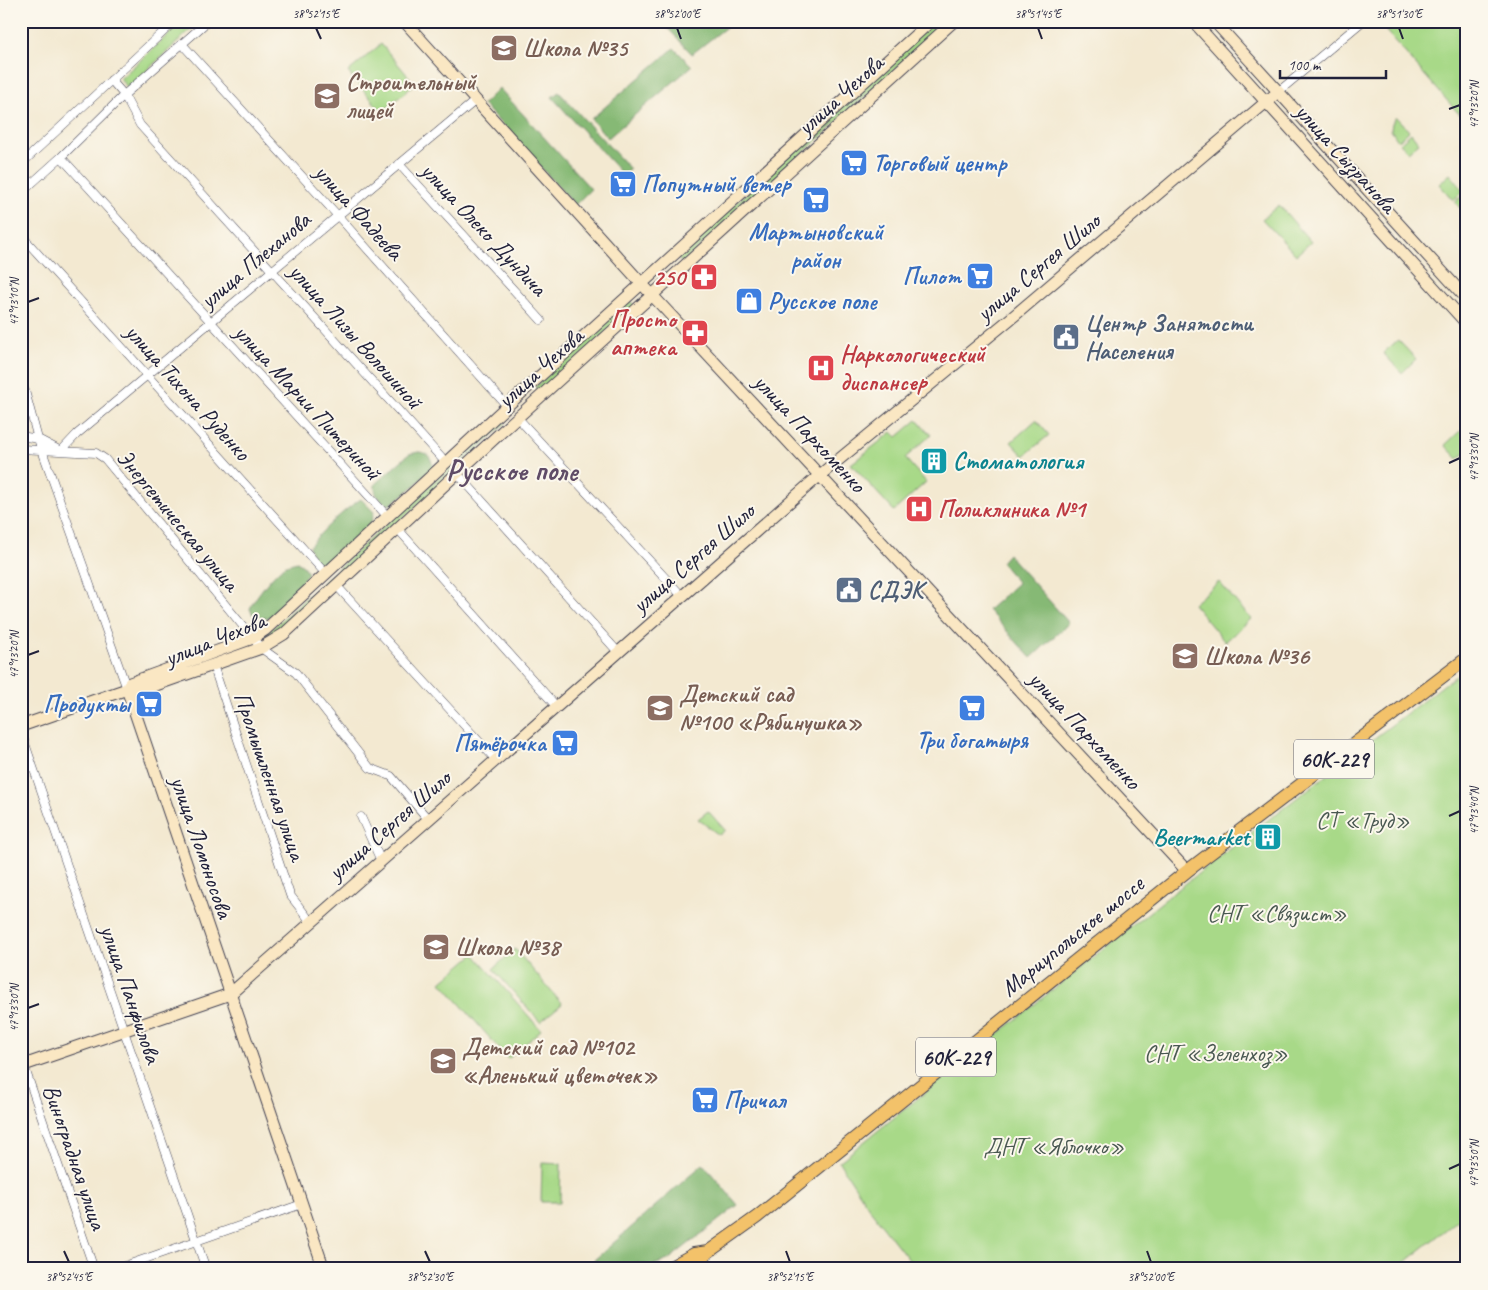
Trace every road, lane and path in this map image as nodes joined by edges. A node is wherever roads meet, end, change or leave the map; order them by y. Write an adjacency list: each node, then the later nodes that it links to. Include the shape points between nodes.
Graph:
1 (175, 21): 10 (street)
2 (208, 21): 9 (street)
3 (404, 21): 13 (street, улица Пархоменко)
4 (931, 21): 24 (street, улица Чехова)
5 (954, 21): 25 (street, улица Чехова)
6 (1193, 21): 14 (street, улица Сызранова)
7 (1214, 21): 11 (street, улица Сызранова)
8 (1363, 21): 11 (street, улица Сергея Шило)
9 (183, 45): 12 (street); 19 (street, улица Фадеева)
10 (111, 80): 12 (street, улица Лизы Волошиной); 16 (street)
11 (1278, 92): 14 (street, улица Сергея Шило); 21 (street, улица Сызранова)
12 (124, 95): 15 (street); 23 (street, улица Лизы Волошиной, via 140,125)
13 (476, 100): 17 (street, улица Плеханова); 24 (street, улица Пархоменко)
14 (1267, 102): 22 (street, улица Сызранова); 41 (street, улица Сергея Шило)
15 (61, 157): 18 (street); 28 (street, улица Марии Питериной)
16 (21, 164)
17 (399, 164): 19 (street, улица Плеханова); 27 (street, улица Олеко Дундича)
18 (21, 193)
19 (338, 216): 23 (street, улица Плеханова); 32 (street, улица Фадеева)
20 (21, 235): 30 (street, улица Тихона Руденко)
21 (1417, 243): 22 (street); 26 (street, улица Сызранова)
22 (1404, 255): 29 (street, улица Сызранова)
23 (271, 271): 28 (street, улица Плеханова); 39 (street, улица Лизы Волошиной)
24 (642, 284): 25 (street, улица Пархоменко); 32 (street, улица Чехова)
25 (652, 295): 33 (street, улица Чехова); 41 (street, улица Пархоменко)
26 (1467, 299)
27 (541, 320)
28 (210, 322): 30 (street, улица Плеханова); 42 (street, улица Марии Питериной)
29 (1467, 324)
30 (147, 375): 38 (street, улица Плеханова); 44 (street, улица Тихона Руденко)
31 (21, 386): 35 (street, улица Ломоносова, via 26,392)
32 (507, 406): 33 (street); 39 (street, улица Чехова)
33 (517, 417): 40 (street, улица Чехова); 46 (street)
34 (21, 436): 35 (street, Энергетическая улица)
35 (38, 439): 37 (street, улица Ломоносова); 38 (street, Энергетическая улица)
36 (21, 449): 37 (street, Энергетическая улица)
37 (43, 451): 38 (street, Энергетическая улица); 52 (street, улица Ломоносова)
38 (60, 451): 47 (street, Энергетическая улица, via 96,453 105,459)
39 (446, 463): 42 (street, улица Чехова)
40 (457, 473): 43 (street, улица Чехова); 49 (street)
41 (820, 475): 46 (street, улица Сергея Шило); 60 (street, улица Пархоменко)
42 (388, 517): 44 (street, улица Чехова)
43 (397, 528): 45 (street, улица Чехова); 53 (street)
44 (326, 574): 47 (street, улица Чехова)
45 (336, 585): 48 (street, улица Чехова, via 284,634); 56 (street)
46 (682, 596): 49 (street, улица Сергея Шило)
47 (253, 638): 48 (street, Энергетическая улица); 52 (street, улица Чехова, via 130,683)
48 (261, 648): 51 (street, улица Чехова); 58 (street, via 296,673 370,768 392,776)
49 (618, 652): 53 (street, улица Сергея Шило)
50 (1467, 658): 60 (main road, Мариупольское шоссе / 60К-229)
51 (213, 665): 52 (street, улица Чехова, via 133,693); 61 (street, Промышленная улица, via 290,895)
52 (127, 689): 54 (street, улица Чехова); 62 (street, улица Ломоносова)
53 (556, 706): 56 (street, улица Сергея Шило)
54 (21, 726)
55 (21, 732): 63 (street, улица Панфилова)
56 (496, 760): 58 (street, улица Сергея Шило)
57 (361, 817): 59 (street)
58 (428, 819): 59 (street, улица Сергея Шило)
59 (381, 861): 61 (street, улица Сергея Шило)
60 (1187, 871): 67 (main road, Мариупольское шоссе / 60К-229, via 757,1217)
61 (311, 922): 62 (street, улица Сергея Шило)
62 (230, 994): 63 (street, улица Сергея Шило); 65 (street, улица Ломоносова)
63 (124, 1031): 64 (street, улица Сергея Шило); 66 (street, улица Панфилова)
64 (22, 1063): 68 (street, Виноградная улица)
65 (302, 1204): 66 (street); 71 (street, улица Ломоносова)
66 (196, 1241): 69 (street); 70 (street, улица Панфилова)
67 (708, 1252): 72 (main road, Мариупольское шоссе, via 694,1254); 73 (main road, Мариупольское шоссе)
68 (94, 1269)
69 (116, 1269)
70 (206, 1269)
71 (324, 1269)
72 (667, 1269)
73 (690, 1269)

